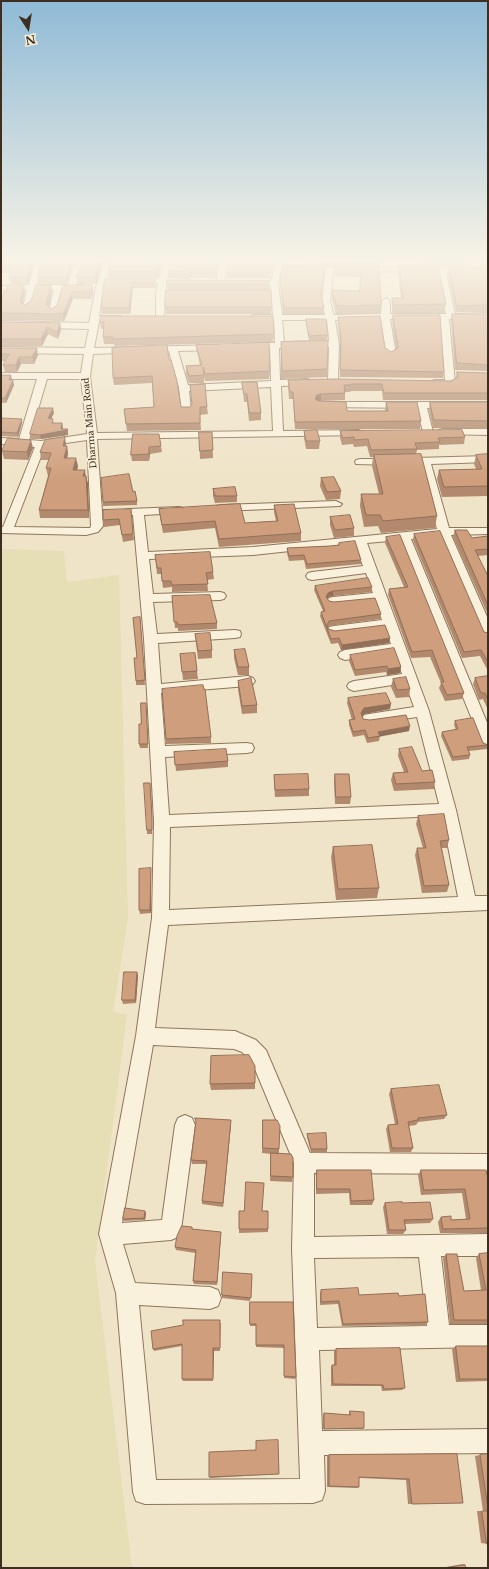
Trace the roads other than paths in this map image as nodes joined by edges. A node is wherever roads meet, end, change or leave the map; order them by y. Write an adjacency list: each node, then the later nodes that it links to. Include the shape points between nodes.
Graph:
1 (92, 335): 12 (street, Dharma Main Road)
2 (277, 335): 7 (street)
3 (333, 335): 6 (street)
4 (388, 335): 13 (street)
5 (449, 335): 18 (street, via 454,374 450,383)
6 (334, 344): 7 (street); 17 (street, via 330,381)
7 (277, 345): 8 (street); 17 (street)
8 (243, 346)
9 (227, 347): 10 (street)
10 (173, 348): 12 (street); 19 (street)
11 (1, 350): 12 (street)
12 (89, 351): 16 (street, Dharma Main Road)
13 (391, 354)
14 (43, 375): 15 (street); 16 (street); 29 (street)
15 (1, 376)
16 (85, 376): 27 (street, Dharma Main Road)
17 (276, 383): 19 (street); 26 (street)
18 (427, 383)
19 (184, 388): 23 (street)
20 (320, 405): 21 (street)
21 (421, 405): 22 (street); 24 (street, via 424,432)
22 (488, 405)
23 (186, 411)
24 (488, 432)
25 (373, 433): 26 (street)
26 (278, 434): 27 (street)
27 (92, 436): 30 (street); 37 (street, Dharma Main Road)
28 (1, 441): 29 (street)
29 (23, 443): 30 (street)
30 (41, 444): 39 (street)
31 (488, 459): 32 (street)
32 (425, 461): 33 (street); 41 (street)
33 (360, 462)
34 (336, 504): 36 (street)
35 (194, 509): 38 (street)
36 (209, 509)
37 (96, 512): 38 (street); 39 (street, Dharma Main Road, via 96,528 86,532)
38 (138, 512): 44 (street)
39 (4, 530)
40 (488, 531): 41 (street)
41 (444, 532): 42 (street); 54 (street)
42 (404, 536): 43 (street); 64 (street)
43 (360, 541): 44 (street, via 253,551); 45 (street)
44 (142, 556): 49 (street)
45 (370, 569): 46 (street); 48 (street)
46 (312, 576)
47 (220, 596): 49 (street)
48 (380, 596): 50 (street); 51 (street)
49 (147, 598): 55 (street)
50 (333, 601)
51 (389, 623): 52 (street); 56 (street)
52 (334, 630)
53 (235, 634): 55 (street)
54 (488, 634)
55 (151, 639): 61 (street)
56 (398, 647): 57 (street); 58 (street)
57 (345, 655)
58 (409, 678): 60 (street); 62 (street)
59 (248, 681): 61 (street)
60 (354, 686)
61 (155, 689): 66 (street)
62 (422, 711): 63 (street); 67 (street)
63 (369, 719)
64 (488, 742)
65 (247, 748): 66 (street)
66 (159, 752): 68 (street)
67 (448, 810): 68 (street); 70 (street)
68 (162, 821): 71 (street)
69 (488, 903): 70 (street)
70 (468, 904): 71 (street)
71 (160, 918): 72 (street)
72 (145, 1036): 74 (street, via 235,1040 249,1046 259,1056); 76 (street)
73 (185, 1125): 76 (street, via 171,1230)
74 (304, 1163): 75 (street); 79 (street)
75 (488, 1164)
76 (110, 1234): 80 (street)
77 (488, 1245): 78 (street)
78 (429, 1246): 79 (street); 83 (street)
79 (303, 1248): 84 (street)
80 (127, 1293): 81 (street); 86 (street, via 145,1492 313,1491)
81 (210, 1298)
82 (488, 1336): 83 (street)
83 (439, 1337): 84 (street)
84 (307, 1338): 86 (street)
85 (488, 1441): 86 (street)
86 (311, 1443)

